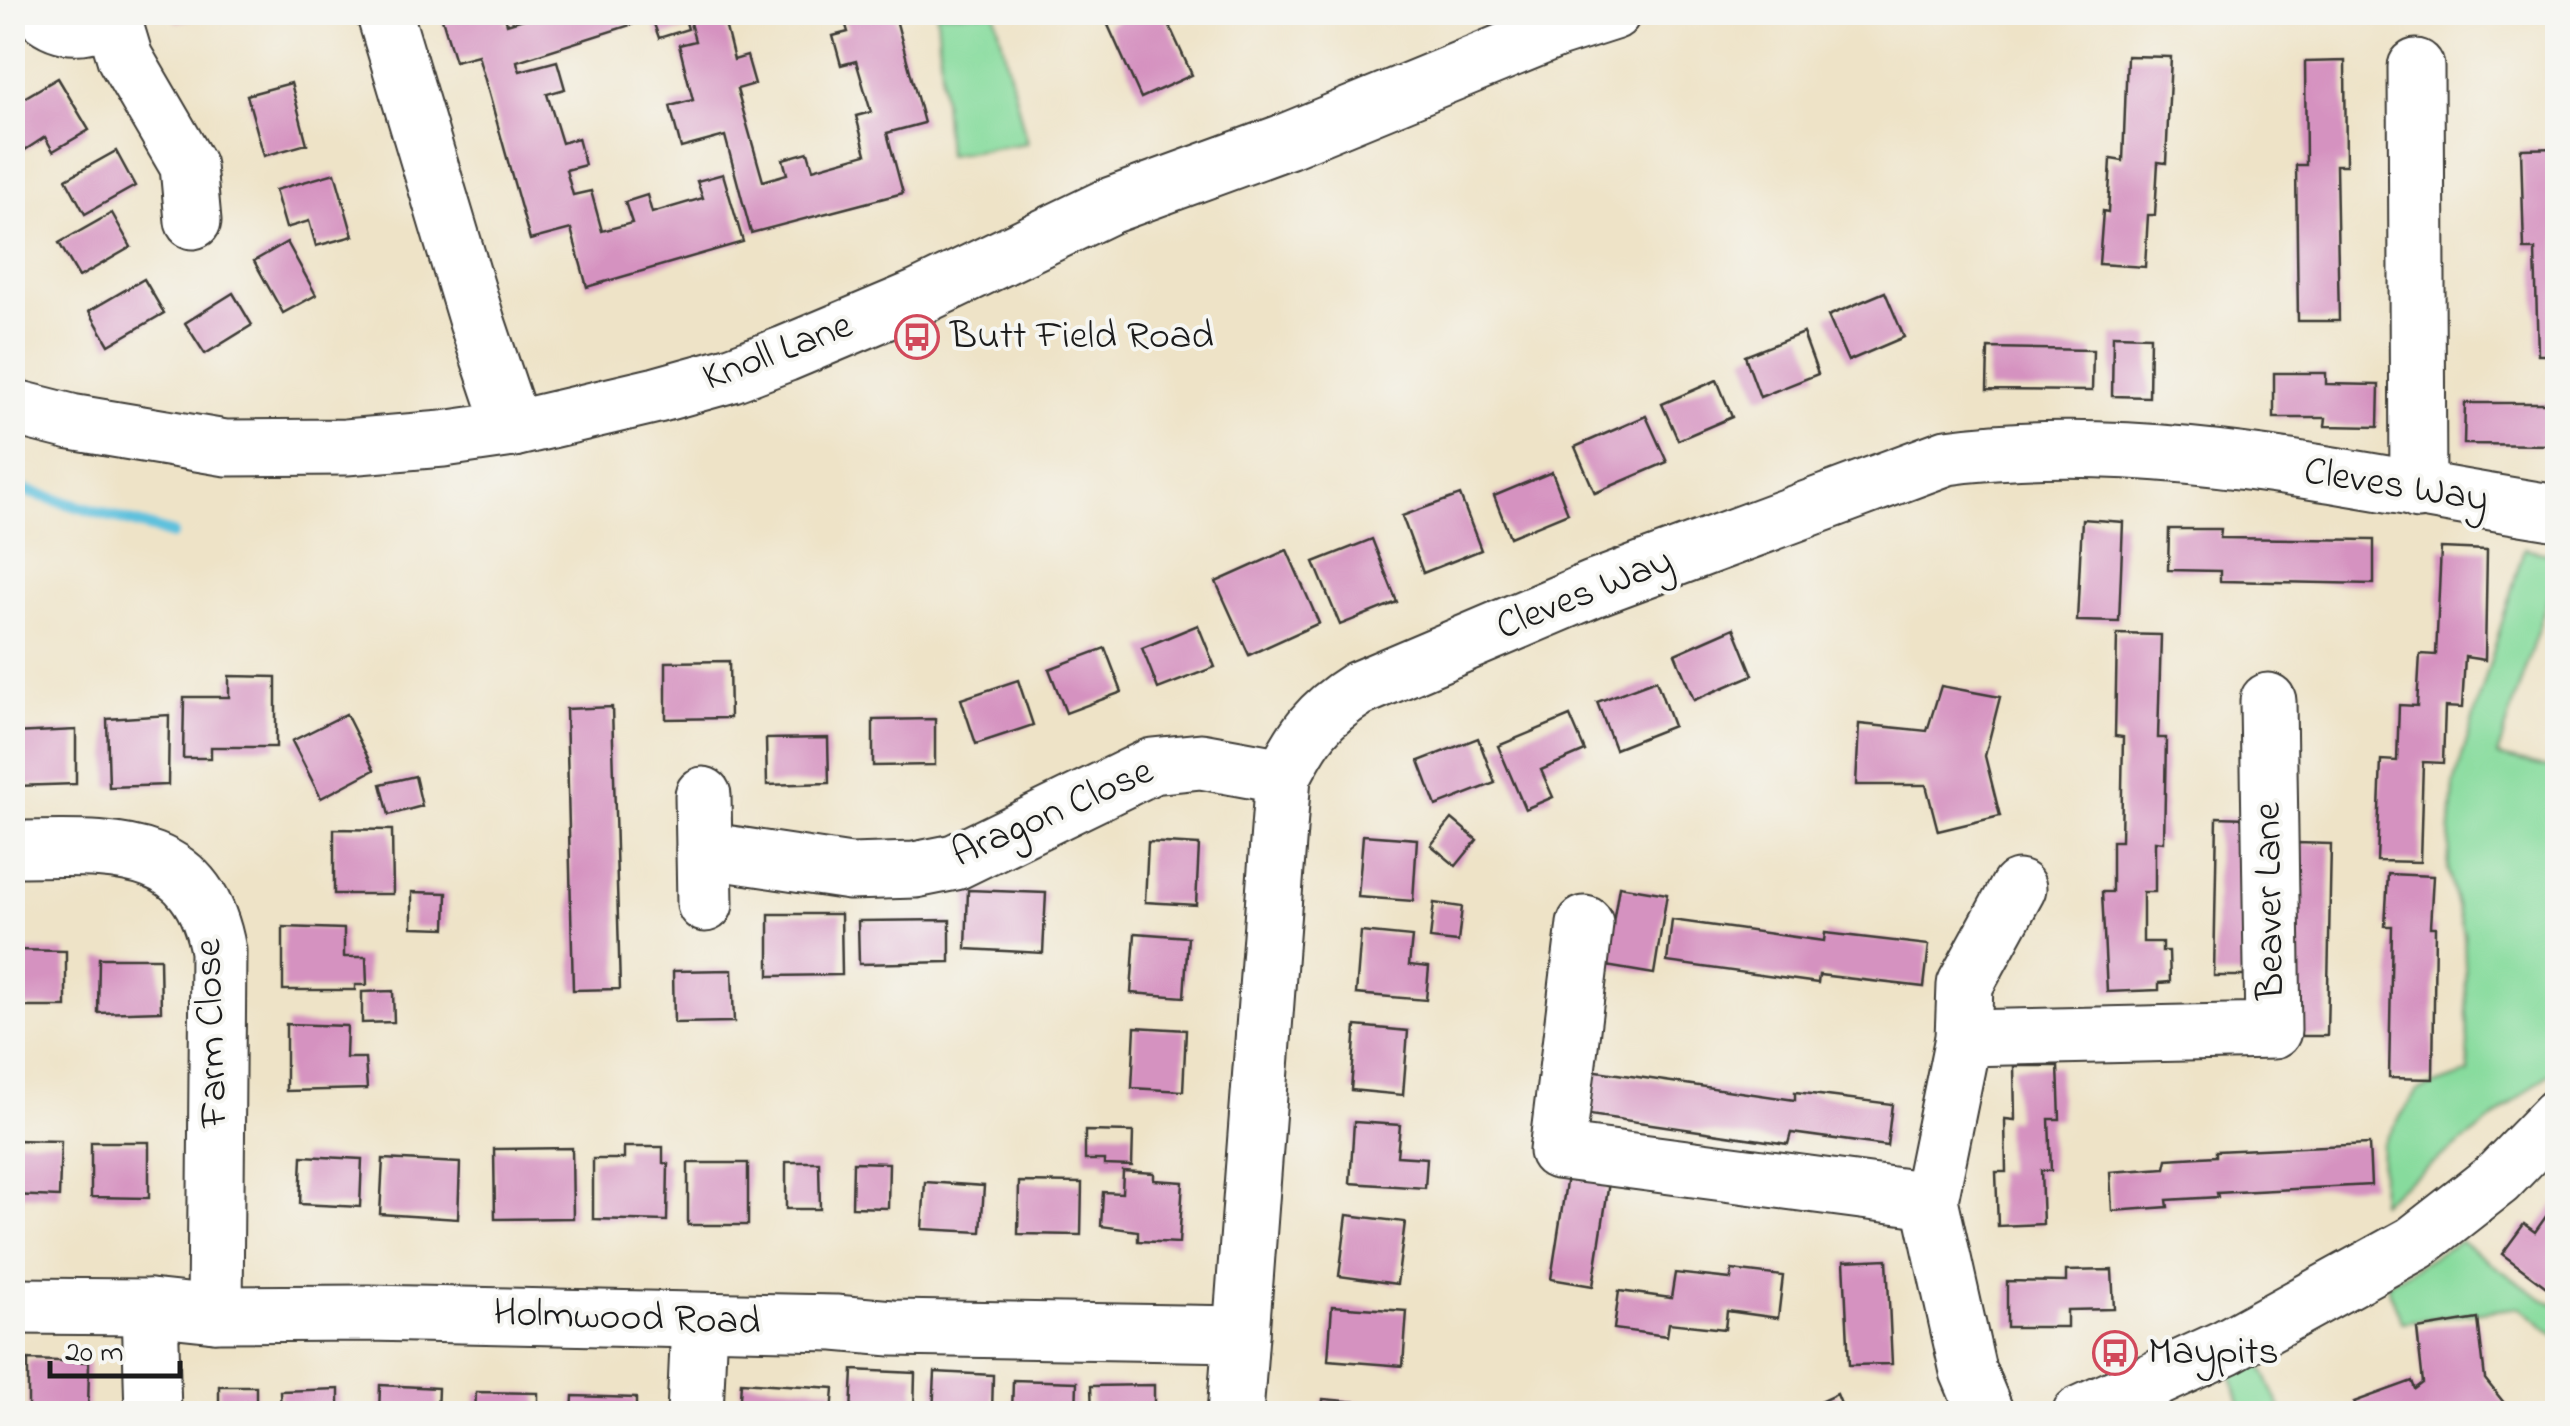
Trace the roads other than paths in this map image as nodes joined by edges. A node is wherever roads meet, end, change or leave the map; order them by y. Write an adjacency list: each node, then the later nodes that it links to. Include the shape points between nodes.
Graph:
1 (30, 12): 6 (street)
2 (40, 12): 5 (street, via 80,28)
3 (384, 12): 10 (street)
4 (1613, 12): 10 (street, Knoll Lane, via 1109,206 768,361)
5 (113, 14): 8 (street, via 126,58 188,166)
6 (12, 31)
7 (2416, 67): 11 (street)
8 (193, 222)
9 (12, 407): 10 (street, Knoll Lane, via 226,448 346,447)
10 (514, 429)
11 (2418, 491): 12 (street, Cleves Way); 14 (street, Cleves Way, via 2205,456 2053,447 1947,456 1593,589 1358,689 1326,709)
12 (2558, 513)
13 (2268, 701): 21 (street, Beaver Lane, via 2273,1030)
14 (1282, 776): 17 (street, Aragon Close, via 1201,761 1152,766 955,862 914,870 850,872); 28 (street, Cleves Way)
15 (703, 794): 17 (street)
16 (12, 850): 26 (street, Farm Close, via 146,855 188,881 214,925)
17 (704, 850): 19 (street)
18 (2018, 888): 21 (street, via 1965,985)
19 (704, 904)
20 (1585, 924): 23 (street, via 1557,1151 1684,1189)
21 (1963, 1038): 23 (street)
22 (2558, 1116): 33 (street, via 2497,1179 2414,1243 2226,1347)
23 (1930, 1200): 32 (street, via 1968,1371)
24 (12, 1306): 25 (street, Holmwood Road)
25 (150, 1307): 26 (street, Holmwood Road); 29 (street)
26 (215, 1314): 27 (street, Holmwood Road)
27 (699, 1322): 28 (street, Holmwood Road); 30 (street)
28 (1241, 1334): 31 (street, Cleves Way)
29 (152, 1414)
30 (696, 1414)
31 (1235, 1414)
32 (1986, 1414)
33 (2080, 1414)

